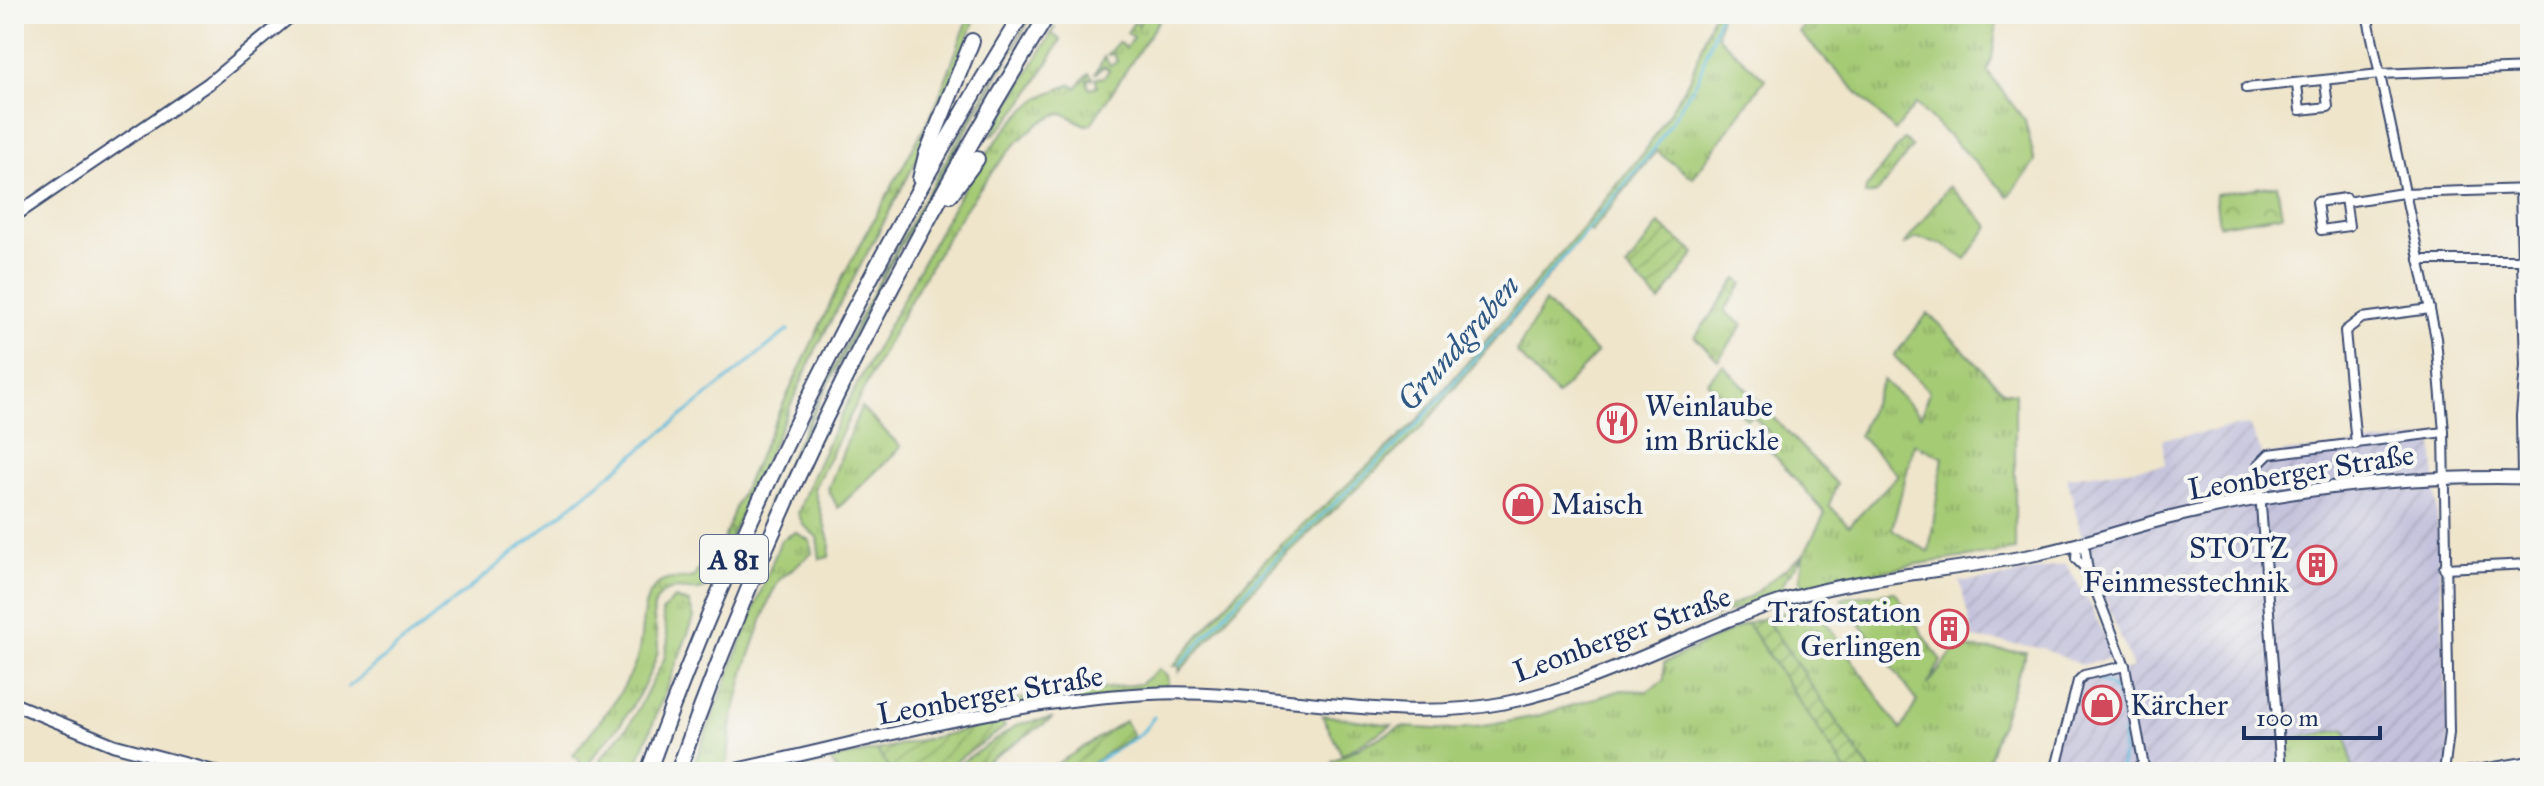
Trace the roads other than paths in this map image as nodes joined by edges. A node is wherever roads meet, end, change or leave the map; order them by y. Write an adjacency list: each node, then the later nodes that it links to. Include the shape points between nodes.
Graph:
1 (293, 14): 16 (main road, via 208,84)
2 (1022, 14): 14 (highway, A 81)
3 (1048, 14): 17 (highway, A 81)
4 (2367, 14): 7 (street)
5 (972, 41): 14 (highway, via 926,155)
6 (2530, 68): 7 (street)
7 (2380, 74): 8 (street); 13 (street)
8 (2325, 82): 9 (street); 9 (street, via 2328,107 2300,110)
9 (2297, 85): 10 (street)
10 (2246, 88)
11 (977, 159): 17 (highway)
12 (2525, 189): 13 (street); 19 (street)
13 (2403, 193): 15 (street); 18 (street)
14 (916, 195): 35 (highway, A 81, via 760,499)
15 (2346, 202): 15 (street, via 2349,226 2321,230 2317,202)
16 (14, 216)
17 (918, 236): 36 (highway, A 81, via 856,351 793,486 734,620)
18 (2419, 260): 19 (street); 21 (street)
19 (2522, 260): 20 (street)
20 (2526, 272): 25 (street)
21 (2430, 309): 22 (street); 23 (street, via 2362,318 2345,331)
22 (2444, 432): 23 (street); 24 (street)
23 (2356, 444): 26 (street, via 2269,454 2258,465)
24 (2442, 476): 25 (main road, Leonberger Straße); 26 (main road, Leonberger Straße); 29 (street)
25 (2526, 478)
26 (2262, 497): 27 (main road, Leonberger Straße); 40 (street)
27 (2077, 544): 30 (street, via 2088,557 2088,571); 37 (main road, Leonberger Straße, via 1794,597 1575,684 1500,704 1403,711 1206,694 1080,698)
28 (2530, 564): 29 (street)
29 (2444, 568): 41 (street, via 2449,733)
30 (2125, 666): 33 (street); 38 (street, via 2078,681)
31 (14, 704): 34 (main road, via 114,745)
32 (2530, 761): 42 (street)
33 (2144, 768): 39 (street)
34 (216, 772)
35 (648, 772)
36 (678, 772)
37 (725, 772)
38 (2055, 772)
39 (2132, 772)
40 (2281, 772)
41 (2444, 772)
42 (2465, 772)

